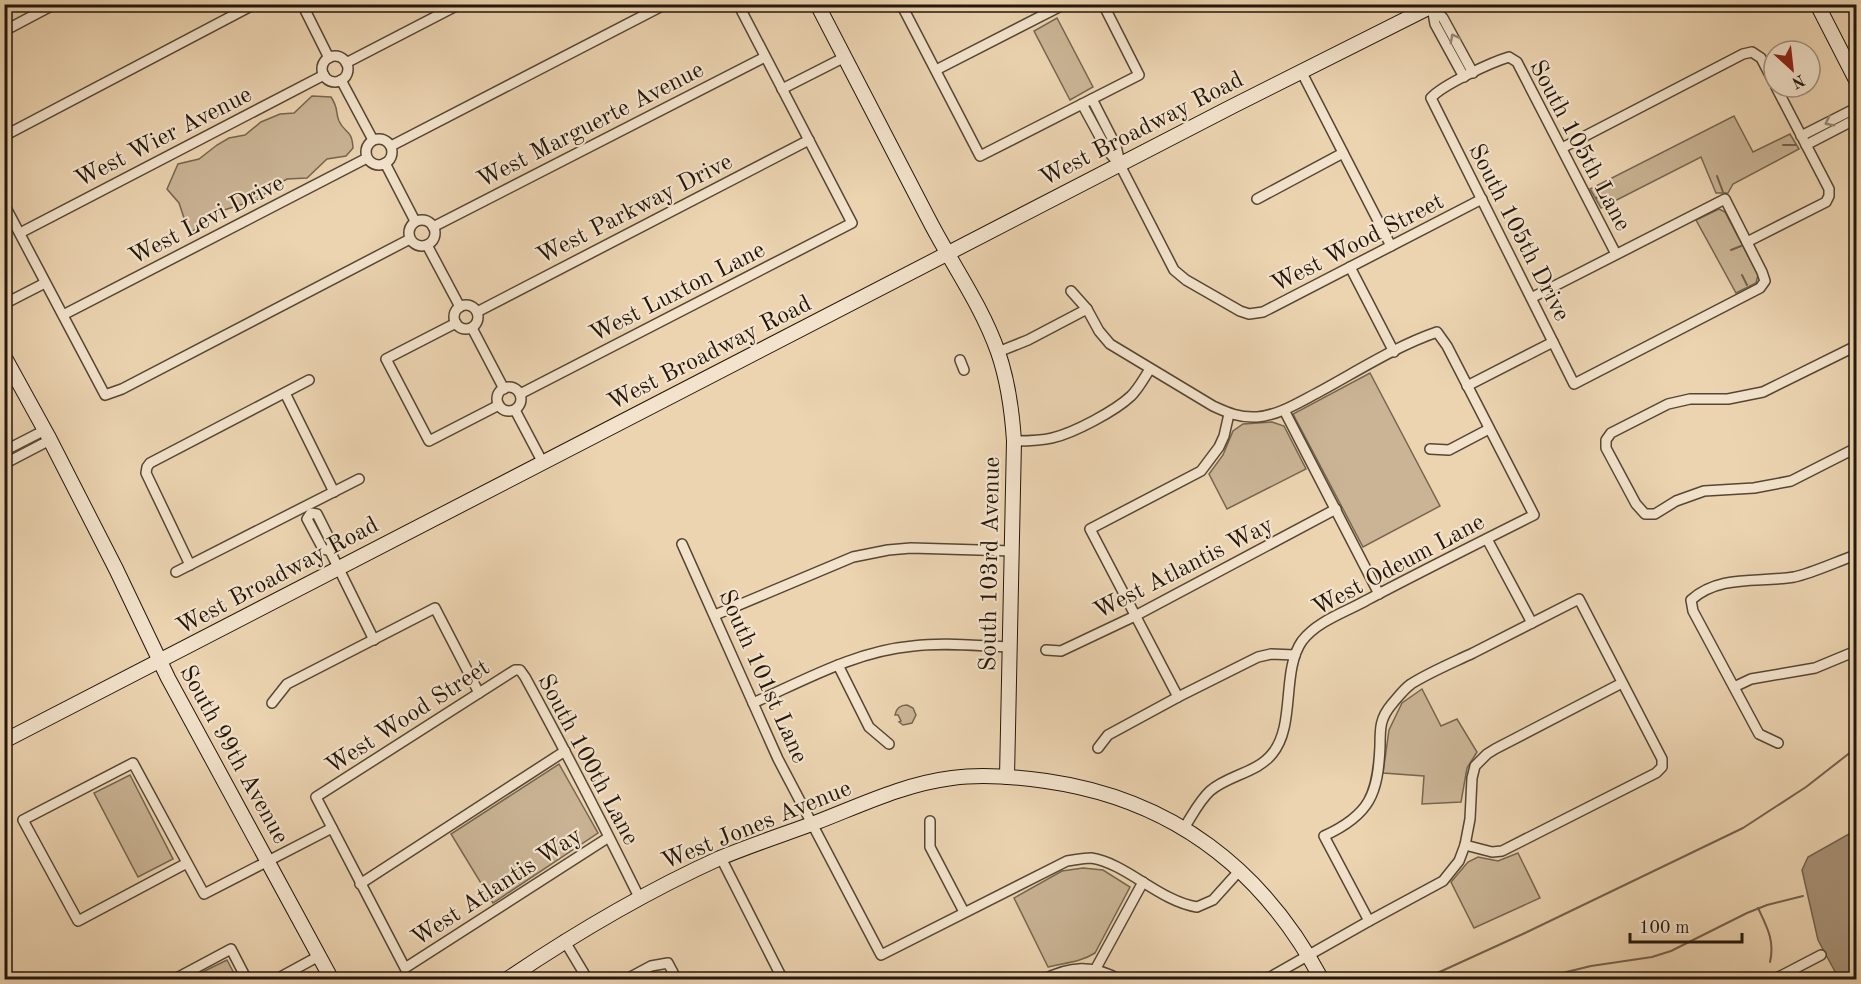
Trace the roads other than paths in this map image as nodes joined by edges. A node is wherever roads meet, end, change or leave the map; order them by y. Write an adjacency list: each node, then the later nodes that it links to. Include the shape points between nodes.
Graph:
1 (55, 4): 13 (street)
2 (255, 4): 31 (street)
3 (302, 4): 16 (street)
4 (460, 4): 18 (street)
5 (666, 4): 35 (street)
6 (738, 4): 14 (street)
7 (817, 4): 15 (main road, South 103rd Avenue)
8 (901, 4): 19 (street)
9 (1065, 4): 19 (street)
10 (1103, 4): 26 (street, via 1139,75)
11 (1817, 4): 24 (main road)
12 (1434, 6): 20 (main road, West Broadway Road); 22 (street, via 1435,24)
13 (4, 31)
14 (765, 57): 25 (street); 46 (street, West Marguerte Avenue)
15 (845, 57): 25 (street); 52 (main road, South 103rd Avenue)
16 (329, 58): 18 (street, via 337,56); 21 (street, via 323,65)
17 (1762, 60): 37 (street, via 1752,52 1743,54)
18 (346, 63): 23 (street, via 346,74)
19 (936, 70): 28 (street, via 980,156)
20 (1301, 71): 38 (street); 41 (main road, West Broadway Road)
21 (324, 75): 23 (street, via 331,81); 47 (street, West Wier Avenue)
22 (1468, 75): 37 (street, South 105th Lane, via 1509,57 1517,62); 43 (street, South 105th Drive, via 1431,98)
23 (341, 80): 33 (street)
24 (1857, 80)
25 (782, 89): 34 (street)
26 (1092, 99): 28 (street); 41 (street, via 1116,146)
27 (1782, 99): 32 (street)
28 (1082, 104): 41 (street, via 1107,150)
29 (1857, 108): 32 (street, one-way to 32)
30 (1857, 119): 36 (street)
31 (4, 136)
32 (1801, 136): 36 (street)
33 (373, 140): 35 (street, via 385,140); 39 (street, via 367,146)
34 (809, 140): 61 (street, West Parkway Drive); 77 (street, West Luxton Lane, via 852,223)
35 (391, 146): 40 (street)
36 (1806, 146): 49 (street, via 1829,189 1826,202)
37 (1562, 148): 53 (street, South 105th Lane)
38 (1343, 153): 42 (street); 51 (street)
39 (367, 158): 40 (street, via 377,165); 62 (street, West Levi Drive)
40 (385, 163): 45 (street)
41 (1120, 165): 52 (main road, West Broadway Road); 54 (street, West Wood Street, via 1174,270 1240,311 1263,312)
42 (1257, 199)
43 (1482, 199): 51 (street, West Wood Street); 57 (street, South 105th Drive)
44 (4, 204): 47 (street)
45 (415, 221): 46 (street, via 425,220); 48 (street, via 409,229)
46 (433, 227): 50 (street, via 434,238)
47 (20, 232): 55 (street)
48 (410, 239): 50 (street); 62 (street, via 105,395)
49 (1747, 242): 53 (street, via 1725,199); 65 (street, South 105th Drive, via 1765,281 1760,288 1574,384)
50 (427, 245): 59 (street)
51 (1391, 246): 54 (street, West Wood Street)
52 (948, 254): 67 (main road, South 103rd Avenue); 88 (main road, West Broadway Road)
53 (1616, 254): 57 (street)
54 (1350, 267): 68 (street)
55 (45, 283): 58 (street); 62 (street)
56 (1071, 291): 60 (street)
57 (1531, 298): 65 (street, South 105th Drive)
58 (4, 304)
59 (460, 307): 61 (street, via 469,305); 63 (street, via 454,316)
60 (1086, 309): 67 (street); 71 (street, via 1110,344)
61 (477, 312): 64 (street, via 477,323)
62 (63, 315)
63 (456, 323): 64 (street, via 461,329); 78 (street, via 386,359 429,441)
64 (472, 328): 75 (street)
65 (1553, 342): 74 (street)
66 (1857, 346): 85 (street, via 1763,392 1668,404 1611,433 1606,440 1606,448 1644,514 1655,514 1704,491 1791,481)
67 (998, 352): 84 (main road, South 103rd Avenue, via 1010,397)
68 (1394, 352): 74 (street, via 1437,332); 80 (street)
69 (4, 356): 83 (main road, South 99th Avenue)
70 (960, 360): 72 (street)
71 (1150, 369): 81 (street); 84 (street, via 1136,390 1116,408 1068,433)
72 (964, 370)
73 (309, 380): 76 (street)
74 (1467, 387): 82 (street)
75 (504, 389): 77 (street, via 513,388); 78 (street, via 497,398)
76 (285, 393): 91 (street); 98 (street, via 147,467 146,473)
77 (520, 394): 79 (street)
78 (499, 405): 79 (street, via 504,410)
79 (515, 410): 88 (street)
80 (1284, 410): 81 (street, via 1259,417); 93 (street)
81 (1229, 414): 103 (street, via 1219,447 1201,471 1090,529)
82 (1489, 429): 86 (street, via 1449,450); 94 (street, West Odeum Lane, via 1534,515)
83 (47, 435): 87 (street); 89 (street); 110 (main road, South 99th Avenue)
84 (1014, 441): 96 (main road, South 103rd Avenue)
85 (1857, 448)
86 (1430, 449)
87 (4, 451)
88 (543, 463): 99 (main road, West Broadway Road)
89 (4, 464)
90 (359, 479): 91 (street)
91 (334, 492): 92 (street)
92 (309, 509): 98 (street); 99 (street, via 317,514 332,544 330,551)
93 (1336, 509): 101 (street); 103 (street, West Atlantis Way)
94 (1487, 539): 101 (street, West Odeum Lane); 104 (street)
95 (682, 544): 102 (street, South 101st Lane)
96 (1013, 551): 102 (street, via 911,548 853,557); 106 (main road, South 103rd Avenue)
97 (1857, 555): 114 (street, via 1795,576 1722,583 1691,600 1693,611)
98 (190, 564): 100 (street)
99 (338, 568): 105 (street); 110 (main road, West Broadway Road)
100 (176, 572)
101 (1379, 594): 109 (street, West Odeum Lane, via 1313,630)
102 (715, 615): 118 (street, South 101st Lane)
103 (1135, 616): 107 (street, West Atlantis Way, via 1061,651); 116 (street)
104 (1532, 623): 113 (street, via 1579,599); 139 (street, via 1410,685 1383,716 1379,768 1369,801 1355,819 1324,836)
105 (374, 640): 115 (street, via 435,608); 117 (street, via 287,684)
106 (1010, 647): 111 (street, via 913,645 860,656); 124 (main road, South 103rd Avenue)
107 (1046, 650)
108 (1857, 651): 114 (street, via 1815,668 1751,679)
109 (1295, 655): 116 (street, via 1258,657); 128 (street, via 1280,744 1262,763 1210,791)
110 (160, 662): 119 (main road, West Broadway Road); 132 (main road, South 99th Avenue)
111 (838, 665): 118 (street); 121 (street, via 869,727)
112 (520, 670): 115 (street, West Wood Street); 123 (street, South 100th Lane)
113 (1622, 683): 130 (street, via 1487,754 1472,778); 130 (street, via 1662,759 1662,767 1502,851)
114 (1734, 687): 120 (street, via 1759,734)
115 (479, 693): 127 (street, West Wood Street, via 316,797)
116 (1178, 697): 122 (street, via 1108,735)
117 (272, 703)
118 (753, 703): 126 (street, South 101st Lane)
119 (4, 741)
120 (1778, 743)
121 (889, 744)
122 (1098, 748)
123 (565, 751): 129 (street, South 100th Lane); 136 (street)
124 (1007, 777): 126 (main road, West Jones Avenue, via 954,778 911,786); 128 (main road, via 1101,792)
125 (930, 821): 138 (street, via 930,847)
126 (811, 824): 131 (main road, West Jones Avenue); 138 (street, South 101st Lane, via 881,955)
127 (332, 828): 132 (street); 136 (street)
128 (1184, 828): 134 (main road)
129 (609, 837): 136 (street, West Atlantis Way, via 405,968); 137 (street, South 100th Lane)
130 (1465, 845): 139 (street, via 1459,861 1443,881)
131 (721, 858): 137 (main road, West Jones Avenue); 154 (street)
132 (267, 860): 133 (street, via 204,894); 143 (main road, South 99th Avenue)
133 (187, 863): 133 (street, via 133,763 23,820 78,921)
134 (1240, 870): 135 (street, via 1221,892 1197,908); 141 (main road, via 1282,916)
135 (1143, 882): 138 (street, via 1104,861 1067,861); 144 (street)
136 (360, 884)
137 (640, 899): 140 (main road, West Jones Avenue)
138 (964, 912)
139 (1368, 921): 141 (street)
140 (564, 940): 150 (main road, West Jones Avenue); 151 (street)
141 (1308, 955): 157 (street); 158 (main road)
142 (1821, 955): 145 (street)
143 (319, 956): 148 (street); 149 (main road, South 99th Avenue)
144 (1095, 970): 155 (street, via 1073,968); 156 (street)
145 (1777, 979)
146 (173, 980): 147 (street, via 231,950)
147 (247, 980)
148 (275, 980)
149 (332, 980)
150 (506, 980)
151 (588, 980)
152 (625, 980): 153 (street, via 651,966 668,963)
153 (677, 980)
154 (783, 980)
155 (1043, 980)
156 (1120, 980)
157 (1265, 980)
158 (1322, 980)

